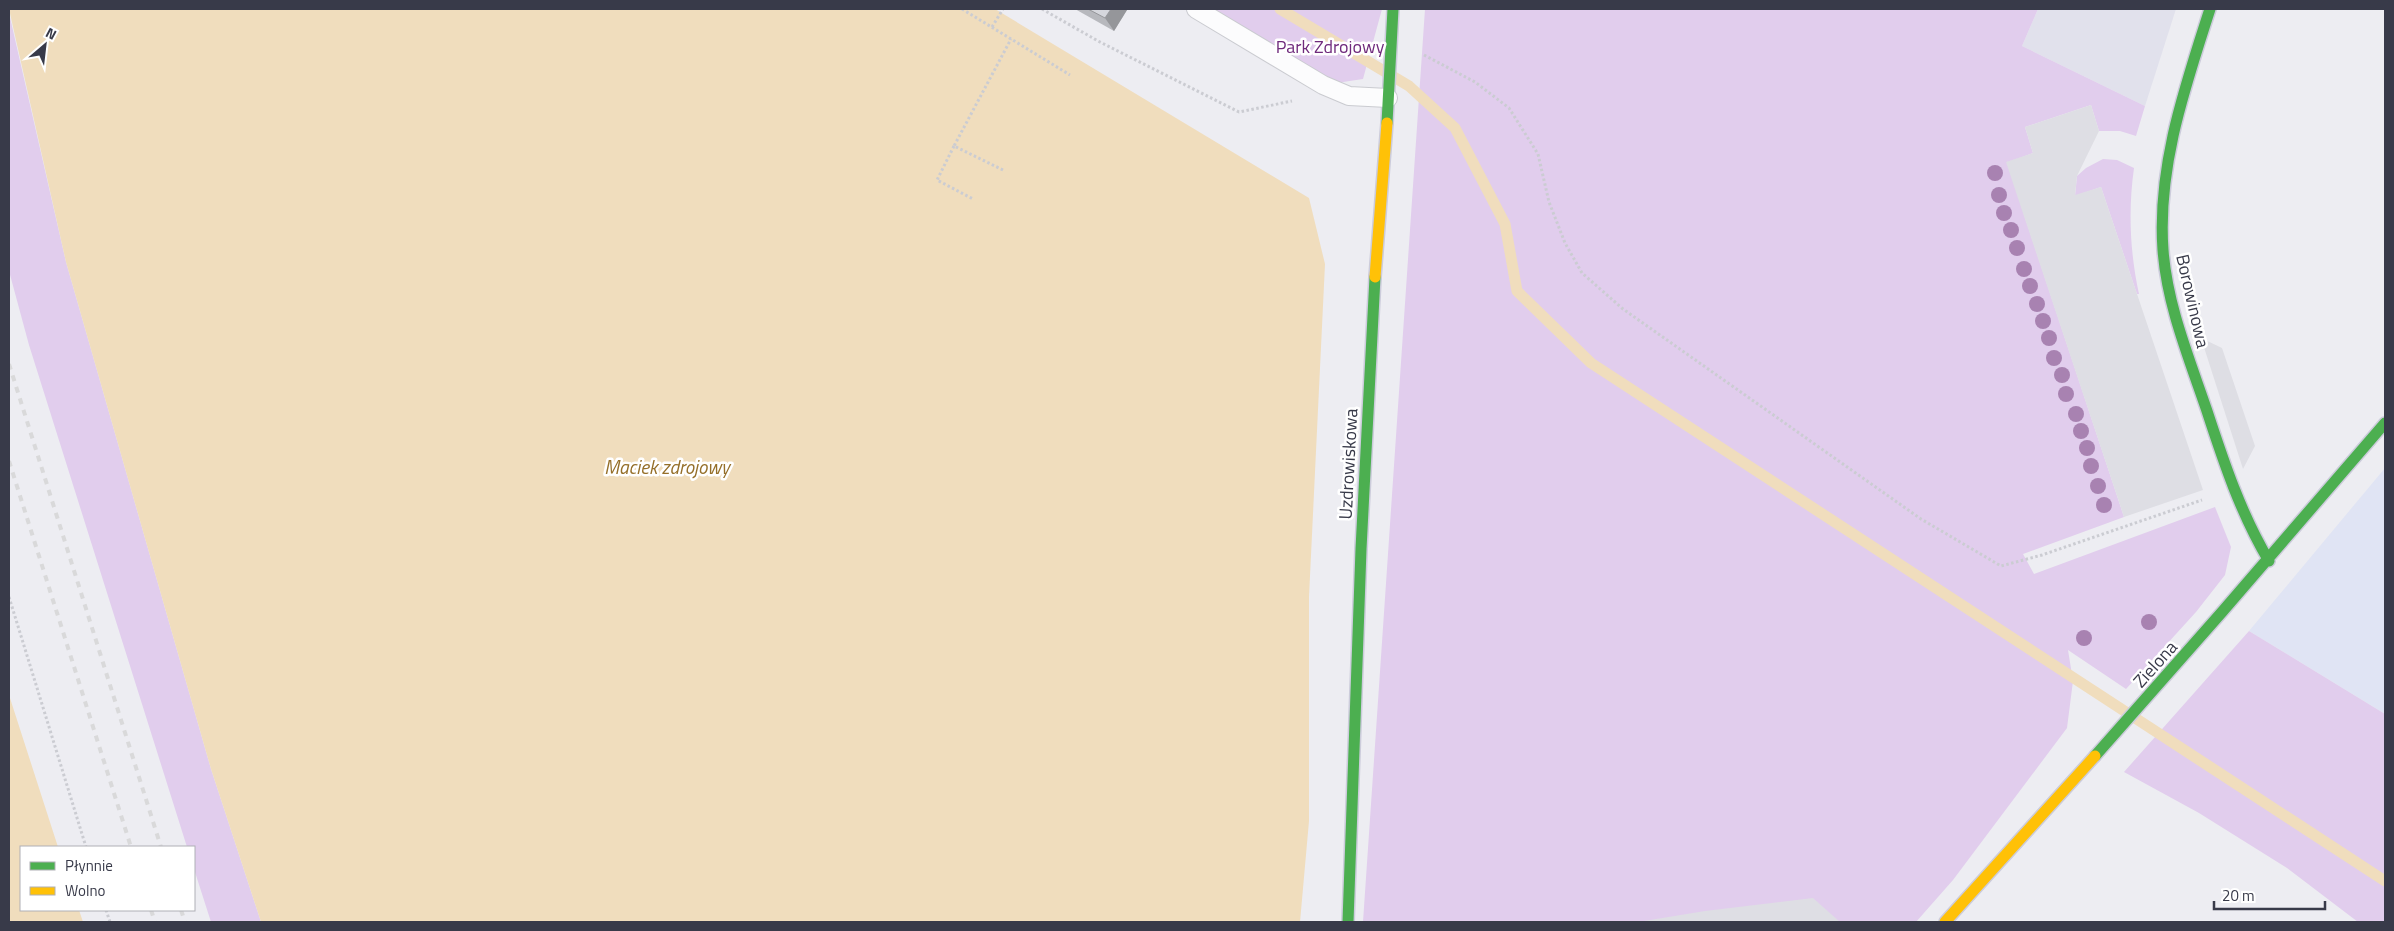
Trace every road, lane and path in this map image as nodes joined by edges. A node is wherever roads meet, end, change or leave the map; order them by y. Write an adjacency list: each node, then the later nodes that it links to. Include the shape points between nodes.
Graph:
1 (962, 9): 7 (path)
2 (1003, 9): 7 (path)
3 (1042, 9): 12 (path, via 1239,112)
4 (1196, 9): 11 (lane, via 1323,85 1349,96)
5 (1393, 9): 9 (street, Uzdrowiskowa)
6 (2210, 9): 18 (street, Borowinowa, via 2170,143 2163,203 2163,250 2168,284 2190,364 2237,500)
7 (992, 27): 8 (path)
8 (1011, 39): 10 (path); 13 (path)
9 (1392, 39): 11 (street, Uzdrowiskowa); 17 (path, via 1475,82 1509,108 1538,154 1548,202 1582,273 1623,309 1921,519 2001,566)
10 (1070, 75)
11 (1388, 98): 21 (street, Uzdrowiskowa, via 1371,353 1354,702)
12 (1293, 100)
13 (954, 146): 14 (path); 15 (path, via 936,180)
14 (1003, 170)
15 (973, 200)
16 (2385, 423): 18 (street, Zielona)
17 (2208, 498)
18 (2269, 562): 22 (street, Zielona)
19 (9, 597): 20 (path)
20 (86, 846)
21 (1348, 922)
22 (1945, 922)

